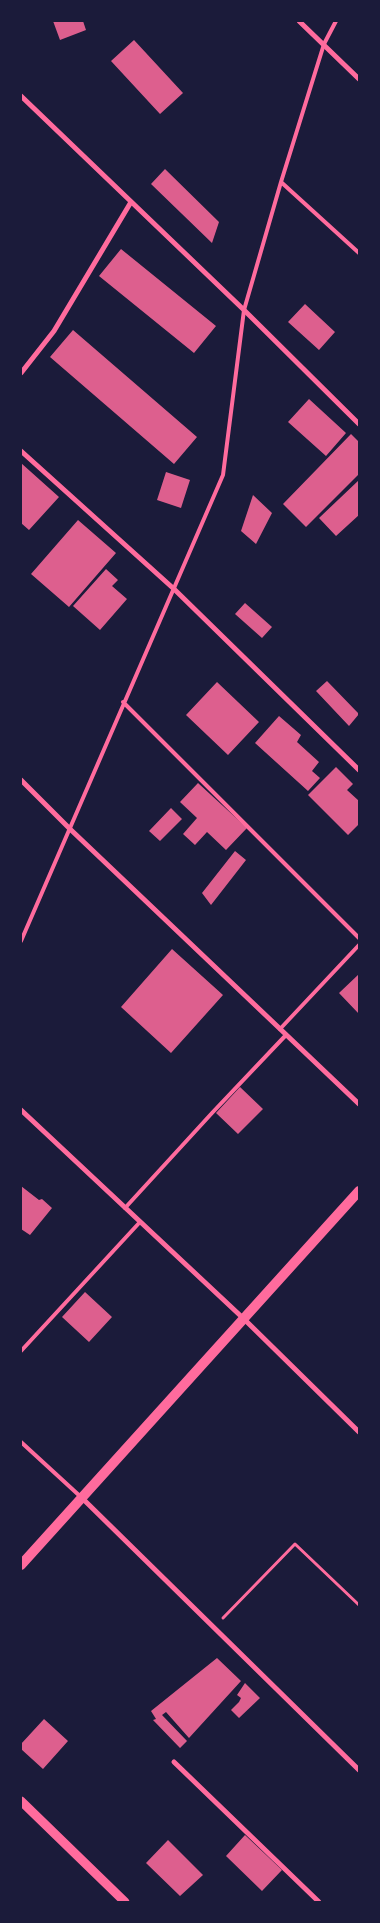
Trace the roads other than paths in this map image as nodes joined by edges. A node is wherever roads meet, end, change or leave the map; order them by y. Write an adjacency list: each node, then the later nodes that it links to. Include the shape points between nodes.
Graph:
1 (299, 21): 3 (street)
2 (336, 21): 3 (lane)
3 (324, 44): 4 (street); 6 (lane)
4 (359, 79)
5 (21, 96): 7 (street)
6 (281, 182): 8 (lane); 9 (lane)
7 (131, 202): 9 (street); 10 (street, via 54,331)
8 (359, 253)
9 (244, 310): 11 (street); 13 (lane, via 223,474)
10 (21, 373)
11 (359, 424)
12 (21, 450): 13 (street)
13 (174, 589): 14 (lane); 15 (street)
14 (124, 702): 17 (lane); 18 (lane)
15 (359, 770)
16 (21, 780): 17 (street)
17 (70, 829): 19 (lane); 21 (street)
18 (359, 938)
19 (21, 941)
20 (359, 945): 21 (lane)
21 (280, 1029): 22 (street)
22 (286, 1035): 23 (street); 26 (lane)
23 (359, 1104)
24 (21, 1110): 26 (street)
25 (359, 1191): 28 (main road)
26 (125, 1208): 27 (street)
27 (140, 1222): 28 (street); 29 (lane)
28 (244, 1319): 30 (street); 32 (main road)
29 (21, 1351)
30 (359, 1432)
31 (21, 1442): 32 (lane)
32 (82, 1498): 33 (main road); 35 (street)
33 (21, 1565)
34 (174, 1762): 38 (street)
35 (359, 1770)
36 (21, 1801): 37 (street)
37 (125, 1902)
38 (319, 1902)

